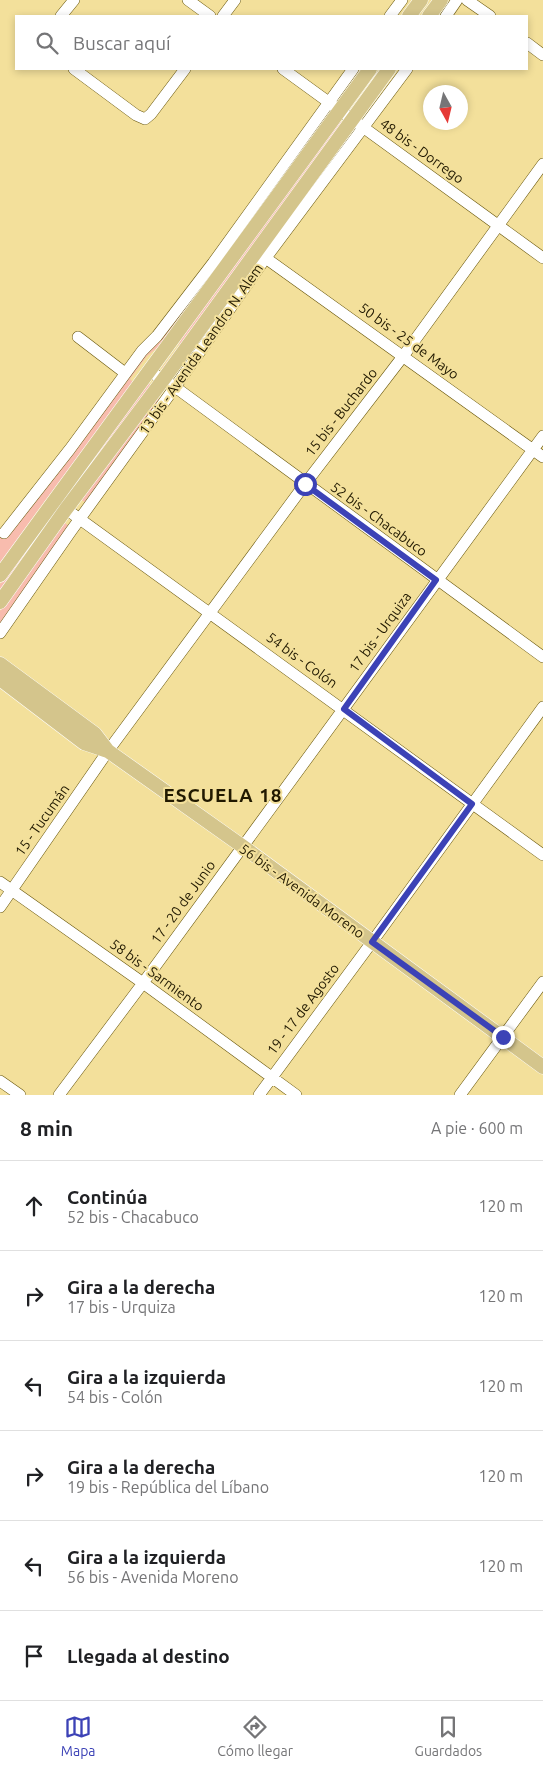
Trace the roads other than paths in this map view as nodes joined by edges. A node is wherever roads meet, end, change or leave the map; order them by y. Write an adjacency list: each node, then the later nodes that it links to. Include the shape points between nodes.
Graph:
1 (74, 0): 9 (street)
2 (188, 0): 10 (street)
3 (235, 0): 11 (street)
4 (402, 0): 12 (street)
5 (421, 0): 13 (main road)
6 (441, 0): 14 (main road)
7 (458, 0): 15 (street)
8 (468, 0): 16 (street)
9 (62, 15)
10 (209, 15)
11 (224, 15)
12 (391, 15)
13 (410, 15)
14 (430, 15)
15 (447, 15)
16 (489, 15)
17 (528, 44): 18 (street)
18 (543, 55)
19 (75, 70): 20 (street, via 146,119)
20 (183, 70)
21 (283, 70): 26 (street, 48 bis - Dorrego)
22 (352, 70): 26 (street, 13 bis - Avenida Leandro N. Alem)
23 (369, 70): 26 (main road, 13 bis - Avenida Leandro N. Alem)
24 (389, 70): 27 (main road, 13 bis - Avenida Leandro N. Alem)
25 (406, 70): 28 (street, 13 bis - Avenida Leandro N. Alem)
26 (334, 106): 27 (street, 48 bis - Dorrego); 35 (main road, 13 bis - Avenida Leandro N. Alem); 36 (street, 13 bis - Avenida Leandro N. Alem)
27 (352, 119): 28 (street, 48 bis - Dorrego); 31 (main road, 13 bis - Avenida Leandro N. Alem)
28 (364, 128): 30 (street, 48 bis - Dorrego); 31 (street, 13 bis - Avenida Leandro N. Alem)
29 (543, 164): 30 (street, 15 bis - Buchardo)
30 (498, 225): 32 (street, 48 bis - Dorrego); 34 (street, 15 bis - Buchardo)
31 (261, 254): 34 (street, 50 bis - 25 de Mayo); 37 (main road, 13 bis - Avenida Leandro N. Alem)
32 (543, 258)
33 (78, 337): 36 (street)
34 (404, 356): 39 (street, 50 bis - 25 de Mayo); 41 (street, 15 bis - Buchardo)
35 (150, 371): 37 (street, 52 bis - Chacabuco); 45 (main road, 13 bis - Avenida Leandro N. Alem)
36 (126, 373): 44 (street, 13 bis - Avenida Leandro N. Alem)
37 (169, 384): 41 (street, 52 bis - Chacabuco); 42 (main road, 13 bis - Avenida Leandro N. Alem); 43 (street, 13 bis - Avenida Leandro N. Alem)
38 (543, 436): 39 (street, 17 bis - Urquiza)
39 (533, 450): 40 (street, 50 bis - 25 de Mayo); 46 (street, 17 bis - Urquiza)
40 (543, 457)
41 (305, 484): 46 (street, 52 bis - Chacabuco); 48 (street, 15 bis - Buchardo)
42 (66, 509): 43 (street, 54 bis - Colón); 47 (main road, 13 bis - Avenida Leandro N. Alem)
43 (79, 519): 48 (street, 54 bis - Colón); 49 (street, 13 bis - Avenida Leandro N. Alem)
44 (4, 533)
45 (0, 576)
46 (436, 580): 50 (street, 52 bis - Chacabuco); 54 (street, 17 bis - Urquiza)
47 (0, 602)
48 (211, 613): 54 (street, 54 bis - Colón); 55 (street, 15 bis - Buchardo)
49 (0, 633)
50 (543, 657)
51 (0, 664): 55 (main road, 56 bis - Avenida Moreno, via 95,734)
52 (0, 679): 55 (main road, 56 bis - Avenida Moreno, via 84,743)
53 (543, 706): 56 (street, 19 - 17 de Agosto)
54 (344, 709): 56 (street, 54 bis - Colón); 57 (street, 17 bis - Urquiza)
55 (108, 751): 57 (main road, 56 bis - Avenida Moreno); 60 (street, 15 - Tucumán)
56 (472, 804): 58 (street, 54 bis - Colón); 62 (street, 19 - 17 de Agosto)
57 (242, 846): 62 (main road, 56 bis - Avenida Moreno); 64 (street, 17 - 20 de Junio)
58 (543, 855)
59 (0, 882): 60 (street, 58 bis - Sarmiento)
60 (12, 890): 61 (street, 15 - Tucumán); 64 (street, 58 bis - Sarmiento)
61 (0, 907)
62 (372, 942): 65 (main road, 56 bis - Avenida Moreno); 67 (street, 19 - 17 de Agosto)
63 (543, 982): 65 (street)
64 (143, 983): 67 (street, 58 bis - Sarmiento); 70 (street, 17 - 20 de Junio)
65 (503, 1037): 66 (main road, 56 bis - Avenida Moreno); 73 (street)
66 (543, 1067)
67 (271, 1077): 71 (street, 19 - 17 de Agosto); 72 (street, 58 bis - Sarmiento)
68 (0, 1081): 69 (street)
69 (20, 1095)
70 (59, 1095)
71 (258, 1095)
72 (296, 1095)
73 (460, 1095)

